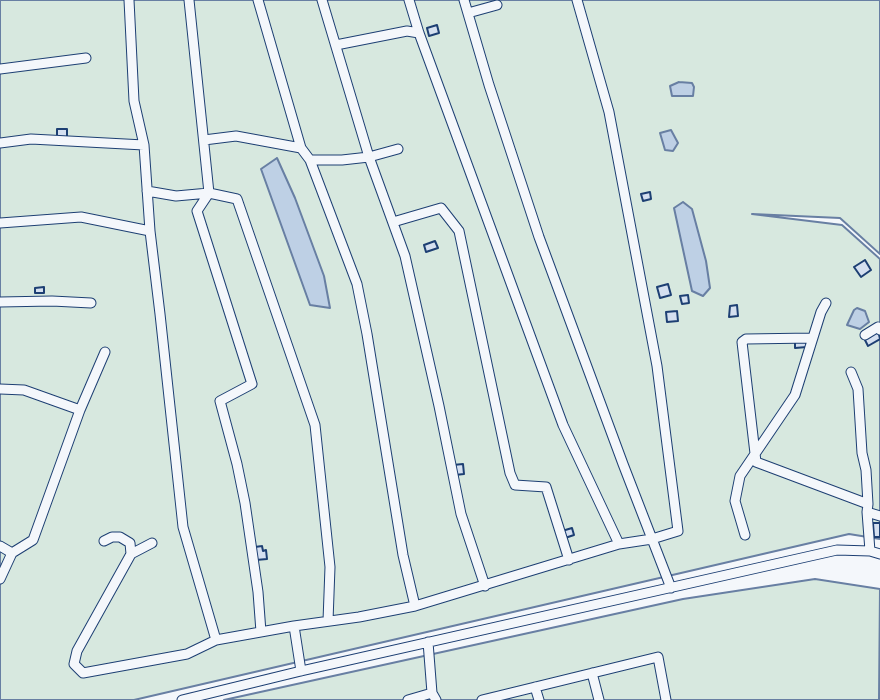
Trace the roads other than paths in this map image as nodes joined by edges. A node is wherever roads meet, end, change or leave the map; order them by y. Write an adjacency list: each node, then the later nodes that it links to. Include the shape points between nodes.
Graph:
1 (129, 0): 16 (street, via 134,101)
2 (188, 0): 14 (street)
3 (258, 0): 17 (street)
4 (322, 0): 11 (street)
5 (409, 0): 10 (street)
6 (464, 0): 9 (street)
7 (577, 0): 40 (street, via 609,112 657,366 678,531)
8 (497, 5): 9 (street)
9 (468, 13): 40 (street, via 539,236)
10 (419, 33): 11 (street, via 407,31); 43 (street, via 563,425)
11 (336, 45): 19 (street)
12 (86, 58): 13 (street)
13 (0, 69)
14 (204, 140): 17 (street, via 236,136); 22 (street)
15 (0, 143): 16 (street, via 31,139)
16 (144, 145): 21 (street)
17 (301, 148): 20 (street)
18 (398, 149): 19 (street)
19 (369, 157): 20 (street); 23 (street)
20 (310, 160): 52 (street, via 357,284)
21 (147, 191): 22 (street, via 176,196); 25 (street)
22 (209, 193): 53 (street, via 237,198 316,425 330,567); 55 (street, via 197,211 252,384 220,401 245,503)
23 (393, 222): 48 (street, via 441,208 458,231 510,473 515,485 546,487); 50 (street, via 414,291 461,514)
24 (0, 223): 25 (street, via 81,216)
25 (150, 231): 56 (street, via 183,527)
26 (0, 302): 27 (street)
27 (91, 303)
28 (826, 303): 31 (street)
29 (880, 330): 30 (street)
30 (865, 335)
31 (812, 338): 36 (street, via 795,396); 36 (street, via 742,342)
32 (105, 352): 35 (street)
33 (851, 372): 37 (street, via 858,388)
34 (0, 389): 35 (street, via 24,390)
35 (80, 410): 46 (street, via 33,540)
36 (755, 455): 37 (street, via 756,462); 39 (street, via 740,476 735,501)
37 (867, 508): 38 (street); 45 (street)
38 (880, 516)
39 (745, 535)
40 (652, 539): 43 (street); 51 (street)
41 (104, 541): 47 (street, via 120,537 130,543)
42 (152, 543): 47 (street)
43 (619, 544): 48 (street)
44 (0, 546): 46 (street)
45 (875, 553): 51 (street, via 837,550)
46 (12, 554): 49 (street)
47 (131, 554): 56 (street, via 74,664 83,673 187,654)
48 (569, 560): 50 (street)
49 (0, 579)
50 (485, 586): 52 (street)
51 (671, 589): 57 (street)
52 (415, 606): 53 (street)
53 (328, 621): 54 (street)
54 (294, 626): 55 (street); 58 (street)
55 (261, 632): 56 (street)
56 (216, 640)
57 (428, 642): 58 (street); 61 (street)
58 (301, 671): 63 (street)
59 (592, 673): 60 (street); 66 (street); 67 (street, via 658,657)
60 (534, 687): 64 (street); 65 (street)
61 (434, 697): 62 (street)
62 (413, 699)
63 (183, 700)
64 (482, 700)
65 (539, 700)
66 (599, 700)
67 (666, 700)

